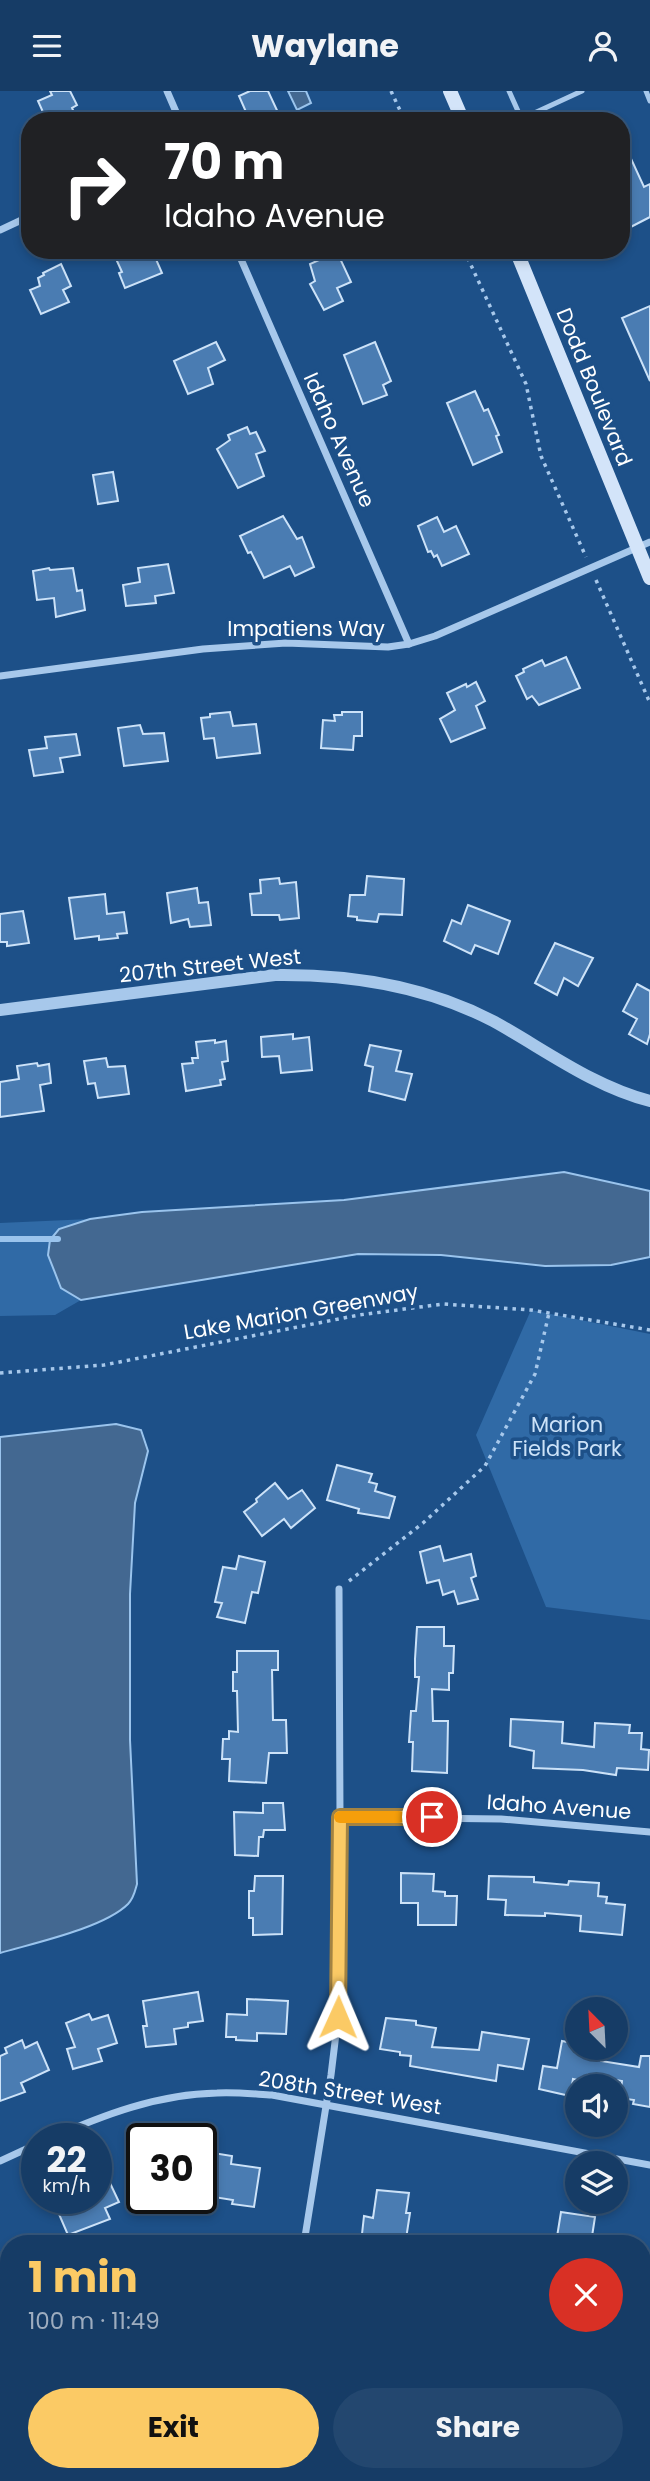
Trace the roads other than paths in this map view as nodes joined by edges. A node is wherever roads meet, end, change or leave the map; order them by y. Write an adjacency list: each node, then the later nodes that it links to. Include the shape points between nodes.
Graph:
1 (167, 91): 7 (street)
2 (450, 91): 8 (main road)
3 (509, 91): 9 (lane)
4 (582, 91): 10 (lane)
5 (646, 91): 6 (lane)
6 (650, 101)
7 (176, 112)
8 (459, 112)
9 (517, 112)
10 (537, 112)
11 (21, 220): 12 (street)
12 (0, 230)
13 (241, 259): 17 (street, Idaho Avenue)
14 (520, 259): 15 (main road, Dodd Boulevard)
15 (643, 545): 16 (main road, Dodd Boulevard); 17 (street, Impatiens Way)
16 (650, 578)
17 (409, 644): 18 (street, Impatiens Way, via 244,645)
18 (0, 676)
19 (0, 1010): 20 (street, 207th Street West, via 275,975 381,982 455,1004 594,1080)
20 (650, 1101)
21 (339, 1589): 22 (street)
22 (340, 1817): 23 (street, Idaho Avenue, via 501,1819); 24 (street, via 338,2017)
23 (650, 1832)
24 (327, 2104): 25 (street, 208th Street West, via 272,2095 190,2095 109,2113); 28 (street, 208th Street West); 29 (street)
25 (86, 2123)
26 (21, 2151): 27 (street)
27 (0, 2161)
28 (650, 2165)
29 (305, 2235)

